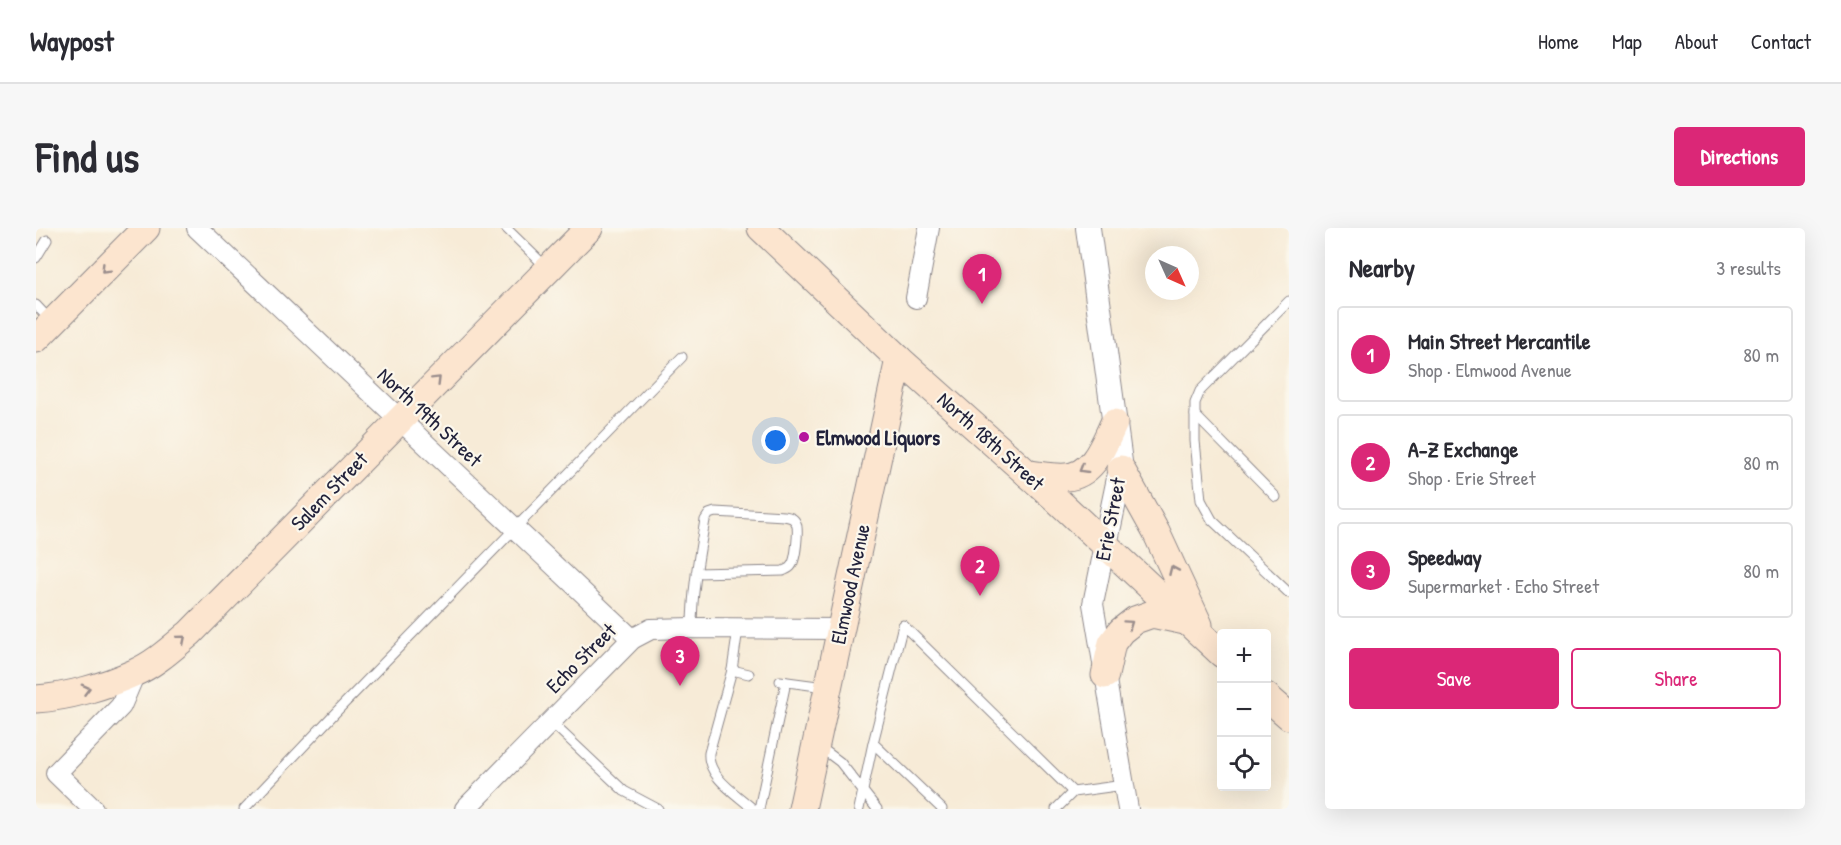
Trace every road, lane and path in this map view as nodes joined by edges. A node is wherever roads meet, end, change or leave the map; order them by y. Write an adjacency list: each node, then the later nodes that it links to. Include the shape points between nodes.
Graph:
1 (146, 228): 13 (main road, one-way to 13)
2 (197, 228): 17 (street, North 19th Street)
3 (506, 228): 10 (lane)
4 (589, 228): 10 (main road, Salem Street)
5 (760, 228): 15 (main road, North 18th Street)
6 (929, 228): 11 (street)
7 (1088, 228): 18 (street, Erie Street)
8 (47, 240): 9 (lane)
9 (36, 258)
10 (549, 269): 17 (main road, Salem Street, one-way to 10)
11 (916, 298)
12 (1289, 301): 16 (lane, via 1200,391)
13 (41, 322)
14 (682, 357): 22 (lane)
15 (899, 359): 20 (main road, North 18th Street); 29 (main road, Elmwood Avenue)
16 (1195, 415): 21 (lane); 25 (lane, via 1201,500 1212,520)
17 (398, 420): 22 (street, North 19th Street); 33 (main road, Salem Street, one-way to 17, via 190,633)
18 (1114, 423): 19 (street, Erie Street); 20 (main road, one-way to 20, via 1098,458 1087,468 1068,477)
19 (1121, 469): 23 (street, Erie Street); 31 (main road, one-way to 19, via 1179,586 1156,532)
20 (1028, 474): 23 (main road, North 18th Street)
21 (1276, 497)
22 (515, 530): 30 (street, North 19th Street); 47 (lane)
23 (1105, 545): 26 (main road, North 18th Street); 35 (street, Erie Street, via 1093,604)
24 (696, 573): 24 (lane, via 705,520 710,514 784,516 796,522 791,567 783,571); 27 (lane)
25 (1289, 593)
26 (1187, 621): 31 (main road, North 18th Street); 35 (main road, one-way to 26, via 1112,643 1135,620 1152,614)
27 (692, 628): 28 (street, Echo Street); 30 (street, Echo Street, via 651,629)
28 (738, 629): 29 (street, Echo Street); 32 (lane)
29 (840, 629): 36 (main road, Elmwood Avenue)
30 (632, 639): 40 (street, Echo Street)
31 (1215, 648)
32 (732, 670): 34 (lane); 50 (lane, via 708,762 714,773)
33 (135, 673): 37 (main road, Salem Street, one-way to 33, via 88,689); 46 (street, via 121,706 56,773)
34 (749, 674)
35 (1105, 675): 43 (street, Erie Street)
36 (828, 688): 42 (main road, Elmwood Avenue); 51 (lane, via 783,681)
37 (36, 699)
38 (1271, 700): 39 (main road)
39 (1289, 716)
40 (551, 722): 48 (street, Echo Street); 49 (lane, via 624,791)
41 (873, 743): 44 (lane, via 903,625); 45 (lane); 55 (lane)
42 (816, 744): 45 (lane, via 840,762); 52 (main road, Elmwood Avenue)
43 (1124, 785): 44 (lane); 57 (street, Erie Street)
44 (1073, 792): 56 (lane)
45 (862, 793): 53 (lane); 54 (lane)
46 (93, 809)
47 (244, 809)
48 (465, 809)
49 (658, 809)
50 (753, 809)
51 (759, 809)
52 (802, 809)
53 (859, 809)
54 (877, 809)
55 (942, 809)
56 (1056, 809)
57 (1128, 809)

